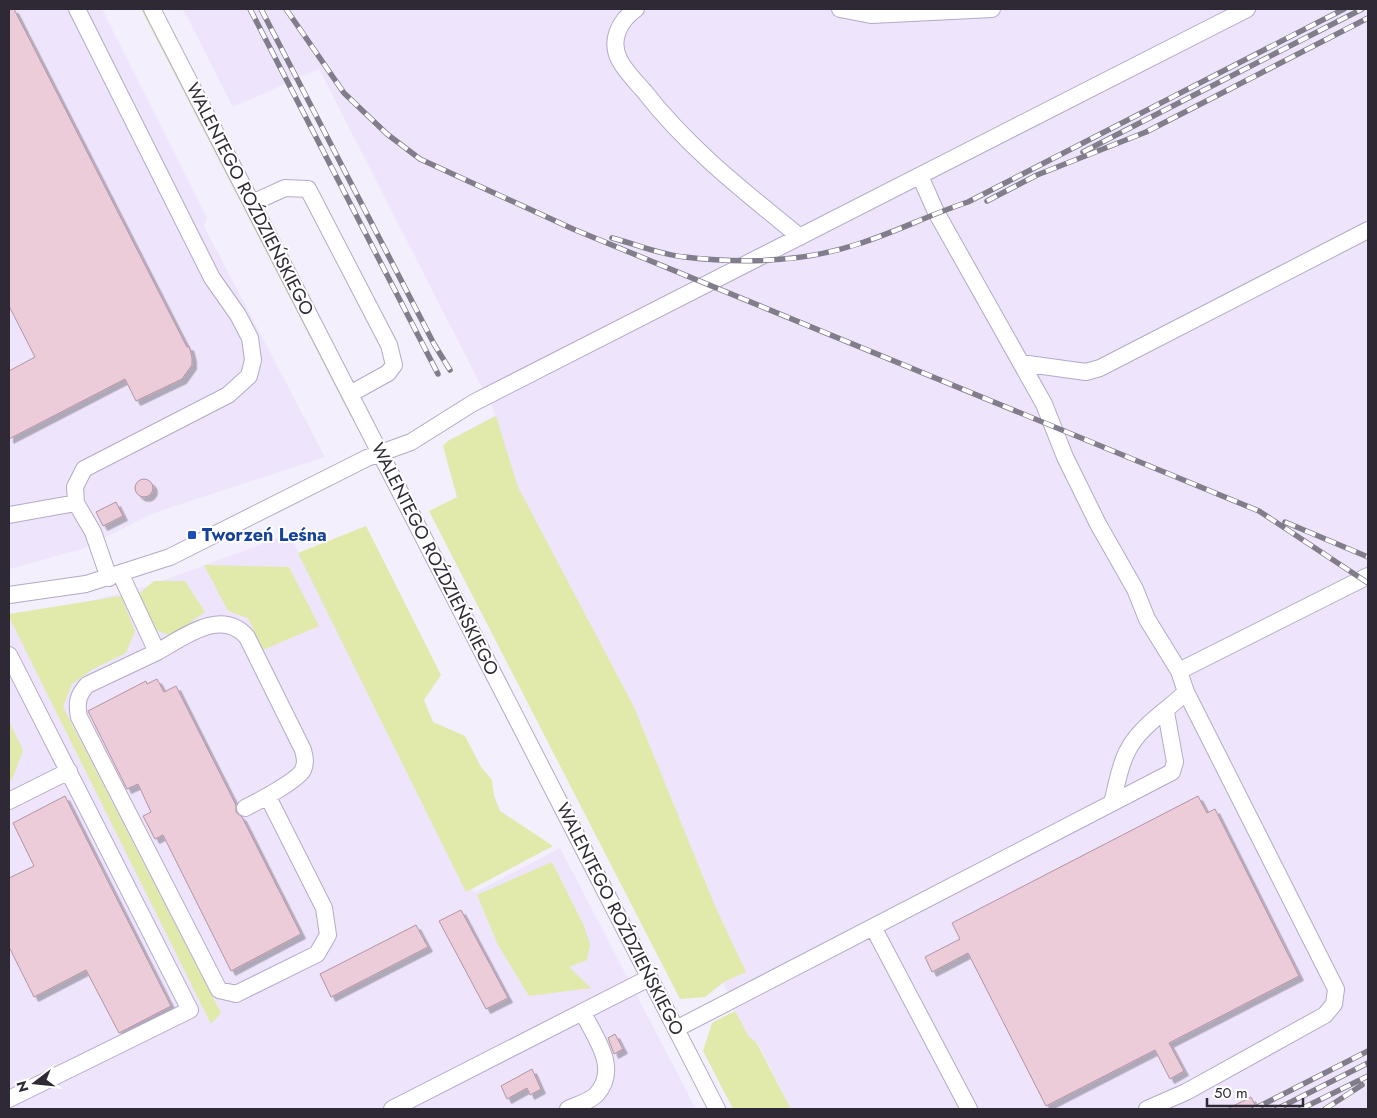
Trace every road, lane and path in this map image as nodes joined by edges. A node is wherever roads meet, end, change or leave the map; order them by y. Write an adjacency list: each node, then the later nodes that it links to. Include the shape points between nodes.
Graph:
1 (77, 9): 14 (street, via 212,278 250,338 253,360 249,376 228,394 84,470 74,487)
2 (152, 9): 8 (street, WALENTEGO ROŹDZIEŃSKIEGO)
3 (636, 9): 10 (street, via 625,16 619,26 615,44 620,61 653,103 714,166)
4 (840, 9): 5 (street, via 871,15)
5 (992, 9)
6 (1247, 9): 7 (street)
7 (920, 176): 10 (street); 11 (street, via 936,212)
8 (252, 204): 12 (street, WALENTEGO ROŹDZIEŃSKIEGO); 12 (street, via 285,188 308,189 389,345 394,365 388,373)
9 (1368, 230): 11 (street, via 1100,368 1086,372)
10 (800, 237): 13 (street, via 473,403 411,442)
11 (1020, 363): 21 (street, via 1044,404 1065,457 1135,589 1147,619)
12 (350, 394): 13 (street, WALENTEGO ROŹDZIEŃSKIEGO)
13 (381, 453): 16 (street, via 178,554); 30 (street, WALENTEGO ROŹDZIEŃSKIEGO)
14 (76, 503): 15 (street); 16 (street)
15 (9, 515)
16 (115, 576): 18 (street, via 63,588); 19 (street)
17 (1368, 576): 21 (street)
18 (9, 594)
19 (156, 652): 25 (street, via 208,625 219,623 240,629 247,636 306,760 302,772); 25 (street, via 87,685 76,704 79,717 219,990 236,994 317,954 328,935 324,908)
20 (9, 655): 24 (street)
21 (1179, 671): 22 (street)
22 (1186, 692): 23 (street); 38 (street, via 1336,989 1334,1004 1325,1015 1186,1092)
23 (1166, 712): 27 (street, via 1154,720 1128,749); 27 (street, via 1175,762 1172,772)
24 (69, 771): 26 (street); 33 (street, via 190,1010)
25 (268, 797): 28 (street)
26 (9, 801)
27 (1112, 803): 29 (street)
28 (245, 808)
29 (873, 927): 32 (street); 37 (street)
30 (650, 978): 31 (street); 32 (street, WALENTEGO ROŹDZIEŃSKIEGO)
31 (583, 1013): 34 (street); 35 (street, via 607,1060 607,1077 596,1096)
32 (676, 1029): 36 (street, WALENTEGO ROŹDZIEŃSKIEGO)
33 (9, 1099)
34 (392, 1109)
35 (568, 1109)
36 (717, 1109)
37 (969, 1109)
38 (1146, 1109)

